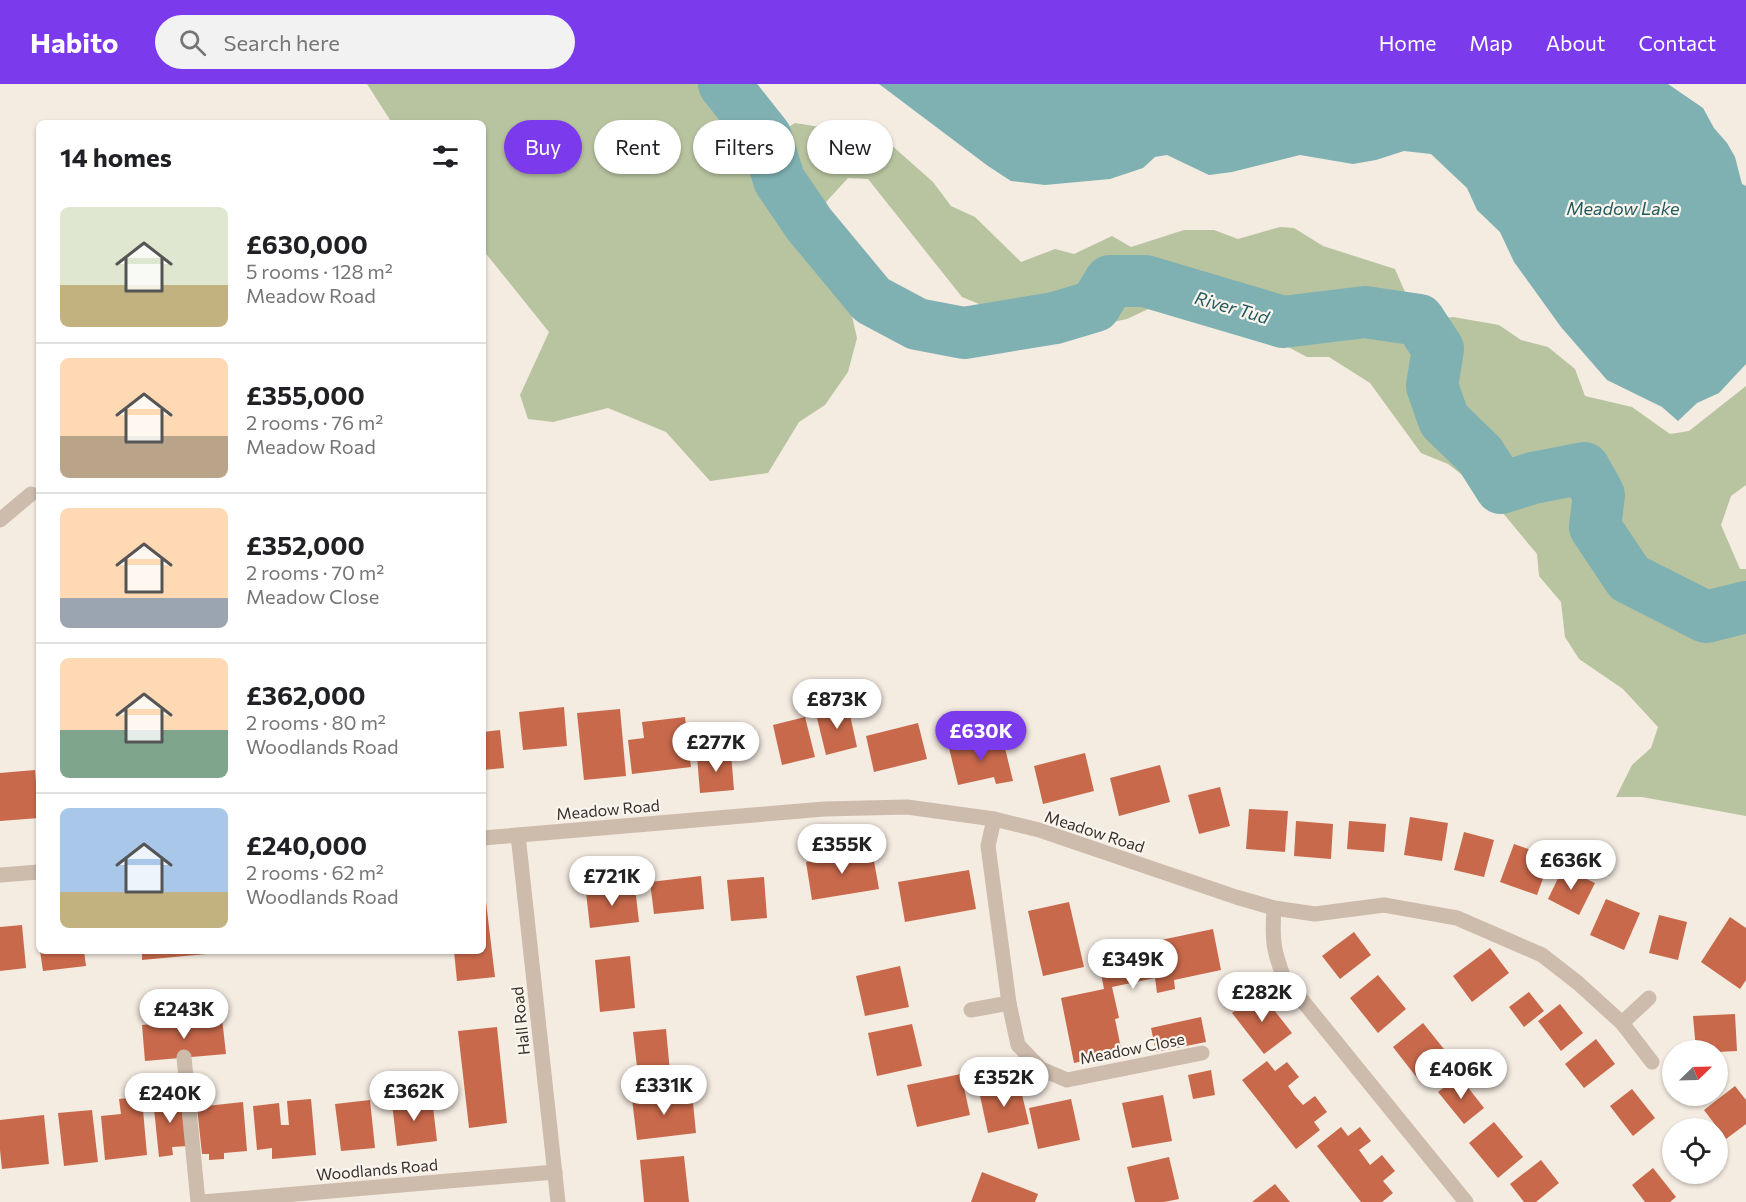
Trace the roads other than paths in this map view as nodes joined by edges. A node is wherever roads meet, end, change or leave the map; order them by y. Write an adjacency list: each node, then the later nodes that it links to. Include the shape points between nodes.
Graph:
1 (31, 494): 2 (street)
2 (0, 520)
3 (994, 819): 4 (street, Meadow Road, via 907,807 824,809); 8 (street, Meadow Road, via 1039,830); 10 (street, Meadow Close, via 988,846)
4 (518, 835): 5 (street, Meadow Road); 16 (street, Hall Road)
5 (486, 838)
6 (36, 872): 7 (street)
7 (0, 875)
8 (1274, 908): 12 (street, Meadow Road, via 1315,914 1384,905 1457,918 1542,955); 19 (street, via 1274,954 1284,978)
9 (1649, 999): 12 (street)
10 (1009, 1003): 11 (street); 13 (street, Meadow Close, via 1018,1045 1041,1069 1067,1080)
11 (971, 1010)
12 (1622, 1023): 15 (street, Meadow Road)
13 (1202, 1053)
14 (184, 1057): 17 (street)
15 (1652, 1062)
16 (555, 1172): 17 (street, Woodlands Road); 18 (street, Hall Road)
17 (200, 1202)
18 (558, 1202)
19 (1466, 1202)

